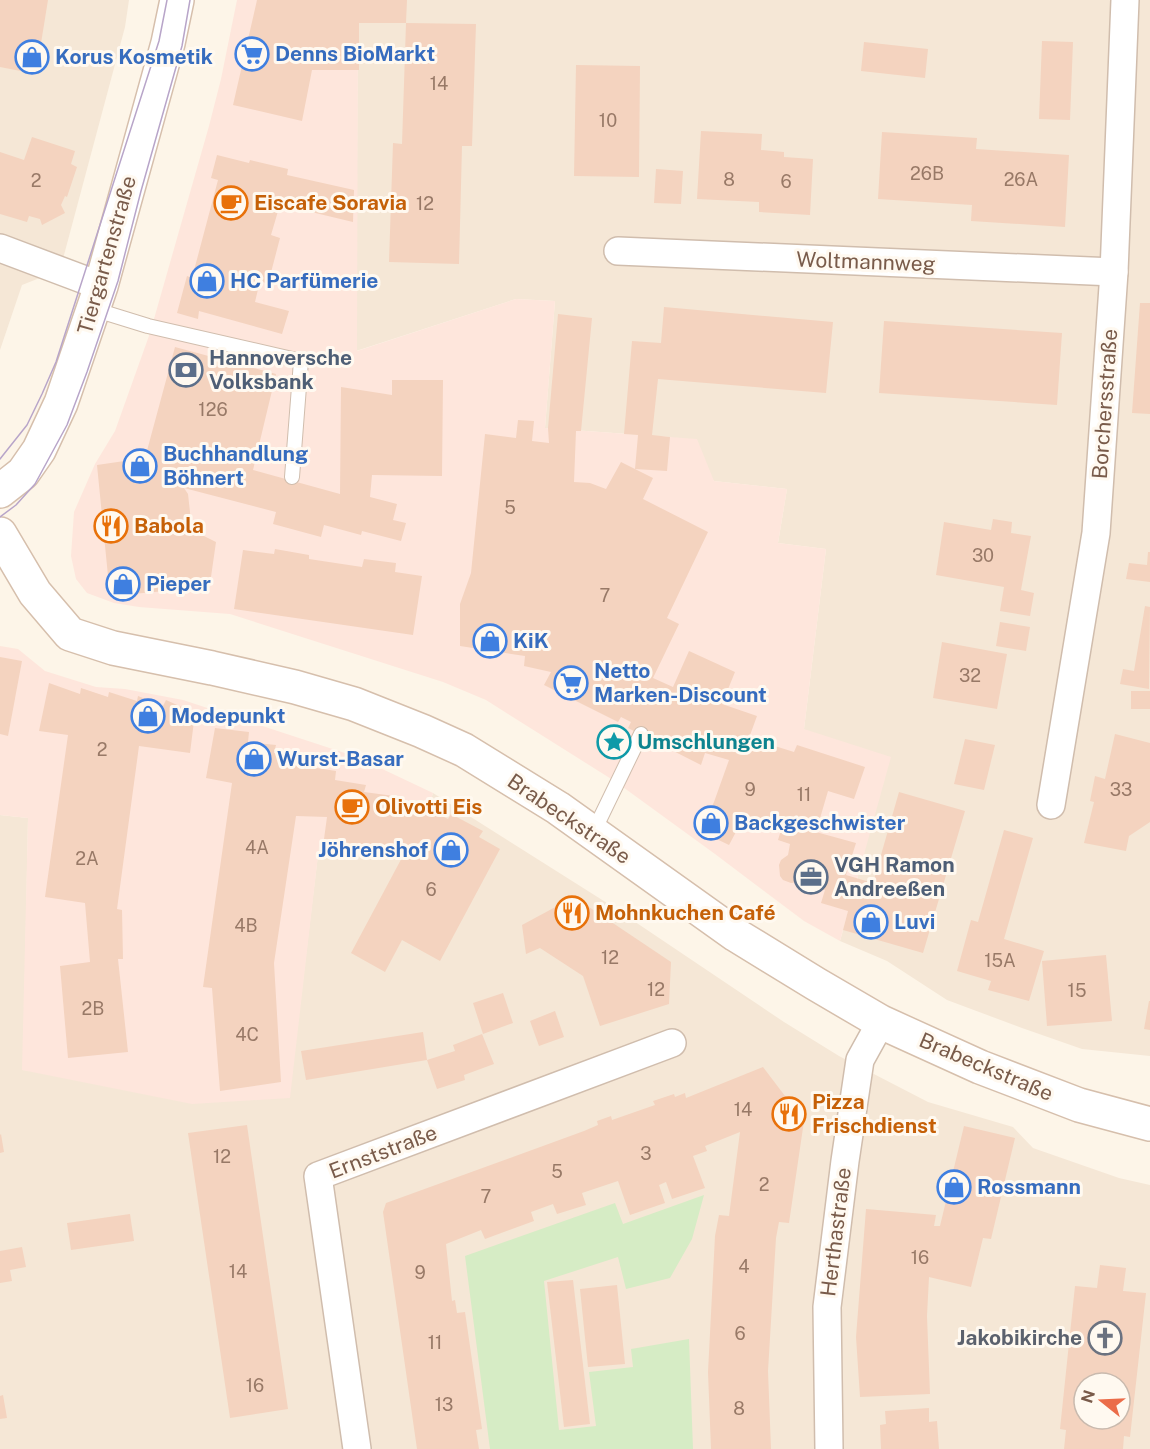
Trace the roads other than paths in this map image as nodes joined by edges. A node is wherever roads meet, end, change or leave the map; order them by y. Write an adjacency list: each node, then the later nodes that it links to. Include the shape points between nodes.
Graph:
1 (177, 0): 6 (main road, Tiergartenstraße)
2 (1125, 0): 5 (street, Borchersstraße)
3 (0, 248): 6 (street)
4 (618, 251): 5 (street, Woltmannweg)
5 (1114, 272): 11 (street, Borchersstraße, via 1096,532)
6 (97, 297): 7 (lane, via 148,326 301,361); 8 (main road, Tiergartenstraße, via 61,403 39,450 23,473)
7 (292, 477)
8 (0, 491)
9 (0, 534): 12 (main road, Brabeckstraße, via 35,593 70,634 113,648 274,682 354,704 464,750)
10 (640, 734): 12 (lane)
11 (1051, 805)
12 (593, 832): 13 (main road, Brabeckstraße, via 736,935)
13 (882, 1022): 15 (main road, Brabeckstraße, via 980,1067 1079,1105); 17 (street, Herthastraße, via 860,1060 845,1161 827,1307)
14 (672, 1043): 16 (street, Ernststraße, via 318,1176)
15 (1150, 1124)
16 (357, 1449)
17 (829, 1449)

